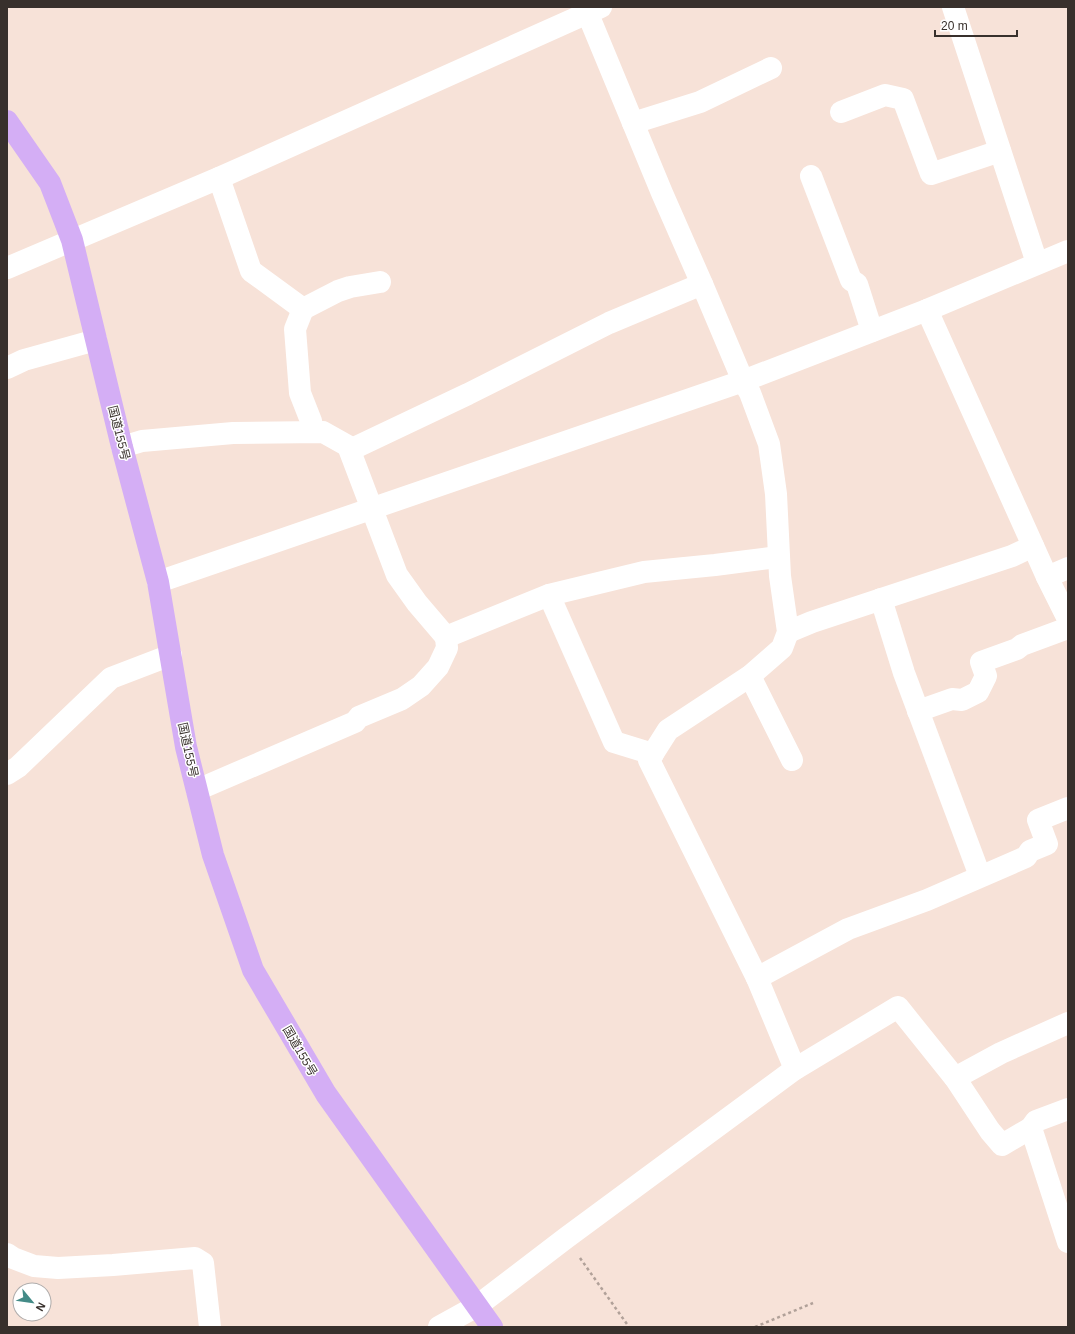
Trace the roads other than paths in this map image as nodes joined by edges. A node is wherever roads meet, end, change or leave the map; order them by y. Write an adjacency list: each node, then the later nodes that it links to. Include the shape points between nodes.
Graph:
1 (953, 7): 7 (street)
2 (591, 9): 6 (street); 9 (street)
3 (771, 68): 6 (street, via 700,102)
4 (841, 112): 7 (street, via 885,95 903,99 931,174)
5 (7, 121): 10 (highway, 国道155号, via 50,184)
6 (633, 124): 15 (street)
7 (1000, 151): 12 (street)
8 (811, 176): 18 (street, via 851,280 857,284)
9 (219, 178): 10 (street); 16 (street, via 251,271)
10 (72, 240): 13 (street); 19 (highway, 国道155号)
11 (1068, 251): 12 (street)
12 (1037, 263): 17 (street)
13 (7, 268)
14 (380, 282): 16 (street, via 338,292)
15 (702, 284): 21 (street); 24 (street, via 609,323)
16 (302, 309): 22 (street, via 295,329 299,386)
17 (926, 310): 18 (street); 26 (street)
18 (872, 331): 21 (street)
19 (96, 340): 20 (street, via 24,360); 23 (highway, 国道155号)
20 (7, 368)
21 (742, 381): 25 (street); 27 (street, via 750,393 769,444 776,494)
22 (313, 432): 23 (street, via 233,433 142,442); 24 (street, via 323,432 348,446)
23 (122, 447): 30 (highway, 国道155号)
24 (350, 450): 25 (street)
25 (372, 509): 30 (street); 36 (street, via 397,575)
26 (1033, 546): 29 (street); 32 (street, via 1012,556)
27 (778, 557): 31 (street, via 644,572); 35 (street)
28 (1068, 568): 29 (street)
29 (1047, 577): 33 (street)
30 (158, 582): 37 (highway, 国道155号)
31 (549, 595): 36 (street); 40 (street, via 614,742)
32 (881, 599): 35 (street); 39 (street)
33 (1068, 619)
34 (1068, 628): 39 (street, via 981,662 986,676 978,692 962,700 952,699)
35 (788, 632): 38 (street, via 782,648)
36 (446, 637): 43 (street, via 447,648 438,667 421,686 402,699)
37 (171, 656): 42 (street, via 111,678 18,767); 43 (highway, 国道155号, via 186,746)
38 (750, 676): 40 (street, via 668,730); 41 (street)
39 (918, 711): 45 (street)
40 (652, 754): 46 (street, via 649,760)
41 (792, 760)
42 (7, 774)
43 (197, 790): 54 (highway, 国道155号, via 213,855 253,970 326,1094)
44 (1068, 808): 45 (street, via 1038,820 1047,844 1030,851 1026,857)
45 (980, 876): 46 (street, via 927,900 848,929)
46 (757, 978): 48 (street)
47 (1068, 1024): 49 (street, via 1001,1053)
48 (795, 1069): 49 (street, via 898,1007); 54 (street)
49 (955, 1078): 51 (street, via 1002,1145)
50 (1068, 1109): 51 (street, via 1036,1121)
51 (1031, 1128): 52 (street)
52 (1068, 1242)
53 (7, 1254): 55 (street, via 34,1266 58,1268 195,1258 202,1263)
54 (477, 1306): 56 (street); 57 (highway, 国道155号)
55 (210, 1327)
56 (439, 1327)
57 (492, 1327)

